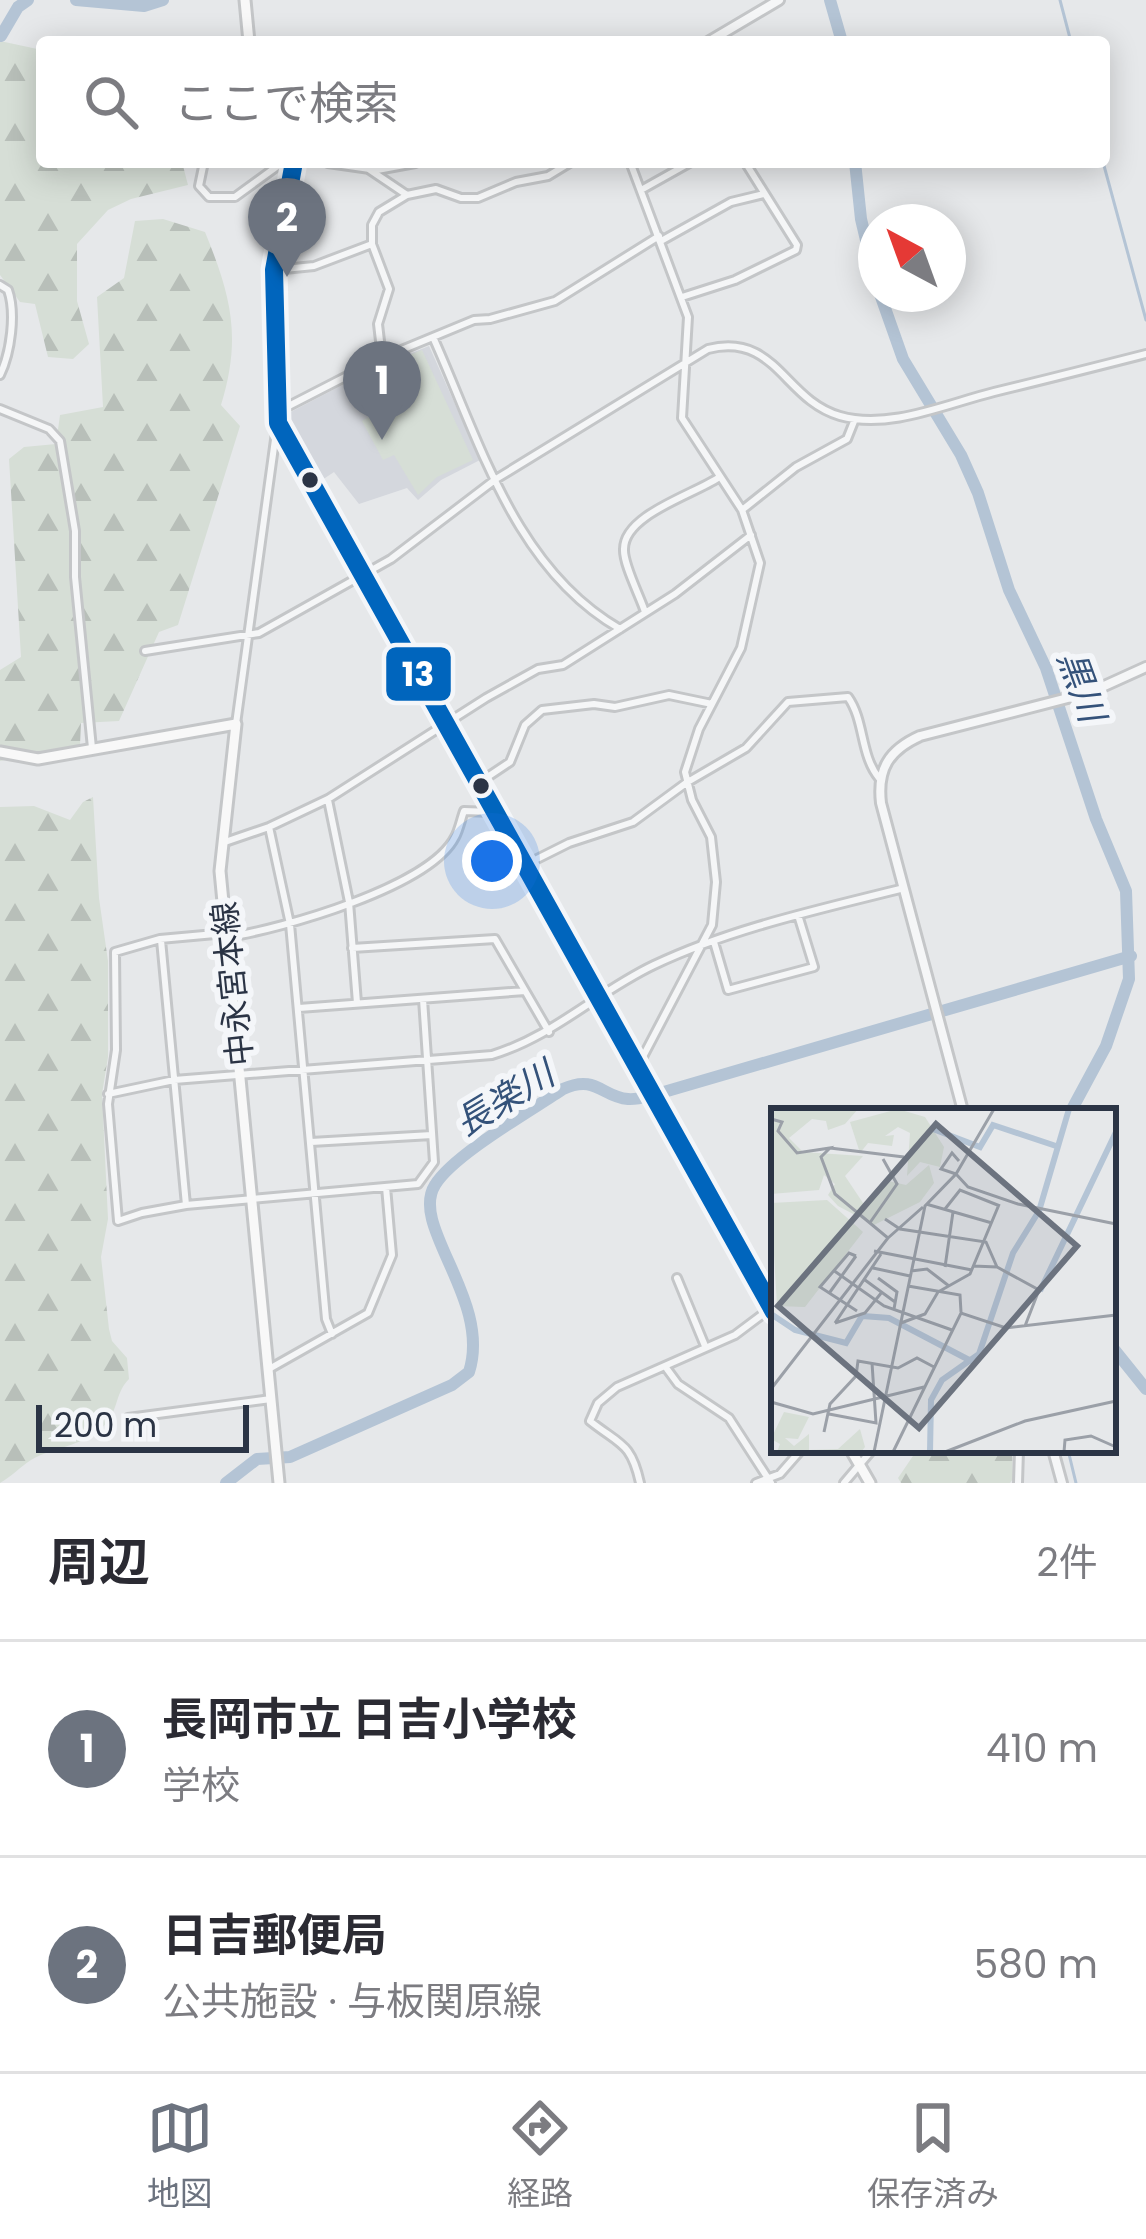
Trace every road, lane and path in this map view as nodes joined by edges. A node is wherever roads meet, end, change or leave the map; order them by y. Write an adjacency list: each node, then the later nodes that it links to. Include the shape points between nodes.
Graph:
1 (245, 0): 3 (main road)
2 (779, 0): 4 (street)
3 (248, 36)
4 (718, 36)
5 (203, 168): 6 (street, via 200,186 209,197 235,196)
6 (275, 168)
7 (293, 168): 20 (main road)
8 (363, 168): 14 (street)
9 (376, 168): 14 (street)
10 (561, 168): 16 (street, via 478,198 436,189)
11 (632, 168): 15 (street)
12 (680, 168): 15 (street)
13 (749, 168): 17 (street)
14 (369, 169): 16 (street)
15 (641, 190): 18 (street)
16 (407, 194): 19 (street, via 375,217)
17 (764, 194): 18 (street, via 730,202); 22 (street, via 796,250)
18 (660, 239): 22 (street); 23 (street, via 555,302)
19 (372, 244): 20 (street, via 314,266); 25 (street, via 389,289 378,324)
20 (274, 270): 29 (main road)
21 (0, 285): 27 (street, via 12,301)
22 (682, 297): 26 (street)
23 (433, 338): 25 (street); 32 (street)
24 (1146, 354): 30 (street, via 881,420)
25 (382, 358): 29 (street)
26 (685, 365): 30 (street, via 722,346 748,348 812,402); 31 (street, via 682,418); 32 (street)
27 (0, 375)
28 (0, 409): 44 (street, via 49,428 60,441)
29 (277, 417): 35 (main road); 38 (street)
30 (855, 419): 33 (street, via 847,439)
31 (718, 478): 33 (street); 36 (street, via 639,520 626,536 623,554)
32 (496, 479): 35 (street); 37 (street, via 551,575 587,611)
33 (742, 510): 34 (street)
34 (752, 535): 36 (street); 41 (street, via 759,577 741,648)
35 (362, 576): 38 (street); 43 (main road)
36 (645, 612): 37 (street)
37 (620, 629): 43 (street)
38 (248, 637): 39 (street); 42 (street)
39 (145, 651)
40 (1146, 667): 46 (street, via 1072,697 912,740 891,754)
41 (712, 704): 47 (street, via 688,757); 48 (street, via 669,694 542,710 525,724 510,762)
42 (236, 724): 44 (main road); 52 (main road, 中永宮本線)
43 (445, 727): 48 (main road); 49 (street)
44 (92, 748): 45 (main road, via 38,759)
45 (0, 752)
46 (880, 778): 47 (street, via 844,694 788,702 746,748); 54 (street)
47 (686, 783): 53 (street, via 633,822); 60 (street, via 711,837)
48 (477, 784): 50 (main road)
49 (328, 799): 51 (street); 55 (street)
50 (492, 812): 53 (main road); 55 (street, via 464,811 454,838 422,870)
51 (269, 827): 52 (street); 57 (street)
52 (221, 844): 58 (main road, 中永宮本線)
53 (523, 866): 64 (main road)
54 (904, 888): 56 (street); 74 (street)
55 (349, 902): 57 (street); 61 (street)
56 (798, 915): 60 (street); 60 (street, via 814,967 728,990)
57 (290, 924): 58 (street); 66 (street)
58 (227, 935): 59 (street); 71 (main road, 中永宮本線)
59 (160, 939): 72 (street); 73 (street, via 115,952)
60 (710, 943): 64 (street); 69 (street)
61 (352, 948): 62 (street, via 495,939); 65 (street)
62 (525, 991): 63 (street); 67 (street)
63 (423, 999): 65 (street); 68 (street)
64 (599, 999): 67 (street); 69 (main road)
65 (357, 1004): 66 (street)
66 (299, 1008): 70 (street)
67 (549, 1032): 68 (street, via 492,1054)
68 (428, 1062): 70 (street); 75 (street)
69 (637, 1068): 82 (main road)
70 (304, 1069): 71 (street); 76 (street)
71 (241, 1074): 72 (street); 79 (main road, 中永宮本線)
72 (174, 1080): 73 (street); 80 (street)
73 (108, 1094): 80 (street, via 118,1221)
74 (962, 1108)
75 (432, 1135): 76 (street); 77 (street, via 434,1162 418,1184)
76 (311, 1142): 78 (street)
77 (386, 1187): 78 (street); 84 (street, via 393,1247 384,1278 368,1313)
78 (316, 1193): 79 (street); 84 (street)
79 (253, 1200): 80 (street); 87 (main road, 中永宮本線)
80 (186, 1205)
81 (677, 1278): 85 (street)
82 (771, 1305)
83 (771, 1310): 85 (street)
84 (332, 1334): 87 (street)
85 (705, 1346): 86 (street)
86 (667, 1368): 96 (street, via 729,1418); 98 (street, via 617,1387 590,1421 632,1453)
87 (269, 1369): 88 (main road, 中永宮本線)
88 (271, 1399): 89 (street); 97 (main road, 中永宮本線)
89 (128, 1418)
90 (798, 1453): 96 (street)
91 (853, 1453): 95 (main road)
92 (869, 1453): 95 (street)
93 (1019, 1453): 102 (street)
94 (1054, 1453): 103 (street)
95 (859, 1463): 100 (street); 101 (main road)
96 (769, 1480): 99 (street)
97 (279, 1483)
98 (640, 1483)
99 (756, 1483)
100 (844, 1483)
101 (870, 1483)
102 (1018, 1483)
103 (1062, 1483)

